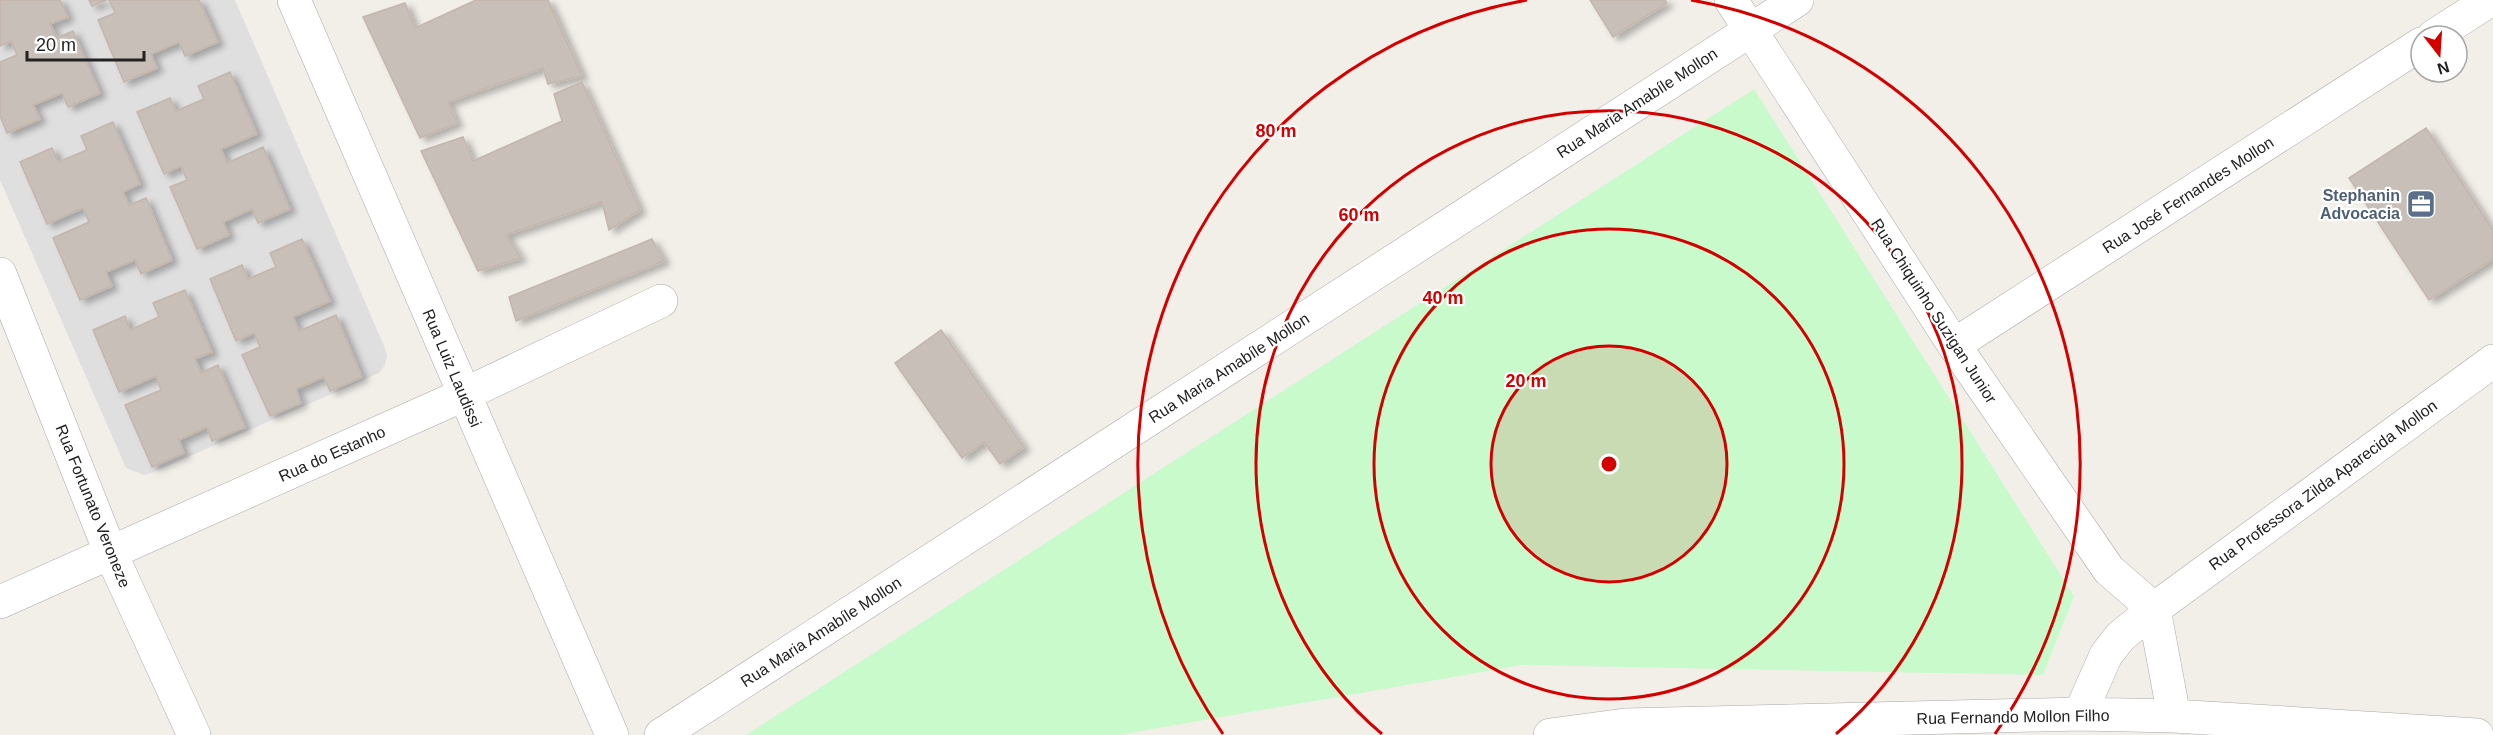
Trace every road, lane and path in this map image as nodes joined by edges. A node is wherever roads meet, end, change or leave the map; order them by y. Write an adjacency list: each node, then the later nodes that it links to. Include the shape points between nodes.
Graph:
1 (294, 0): 12 (street, Rua Luiz Laudissi)
2 (1731, 0): 6 (street, Rua Chiquinho Suzigan Junior)
3 (1797, 0): 6 (street, Rua Maria Amabíle Mollon)
4 (2490, 0): 5 (street)
5 (2453, 24)
6 (1752, 29): 10 (street, Rua Chiquinho Suzigan Junior); 20 (street, Rua Maria Amabíle Mollon)
7 (2409, 52): 10 (street, Rua José Fernandes Mollon)
8 (0, 274): 13 (street, Rua Fortunato Veroneze)
9 (661, 302): 12 (street, Rua do Estanho)
10 (1954, 345): 15 (street, Rua Chiquinho Suzigan Junior, via 2109,570)
11 (2493, 361): 15 (street, Rua Professora Zilda Aparecida Mollon)
12 (463, 395): 13 (street, Rua do Estanho); 19 (street, Rua Luiz Laudissi)
13 (111, 554): 14 (street, Rua do Estanho); 18 (street, Rua Fortunato Veroneze)
14 (0, 602)
15 (2154, 609): 16 (street, Rua Professora Zilda Aparecida Mollon, via 2120,637 2106,655); 17 (street)
16 (2080, 714): 17 (street, Rua Fernando Mollon Filho); 21 (street, Rua Fernando Mollon Filho, via 1625,725)
17 (2174, 716): 22 (street, Rua Fernando Mollon Filho)
18 (194, 735)
19 (612, 735)
20 (662, 735)
21 (1550, 735)
22 (2477, 735)

